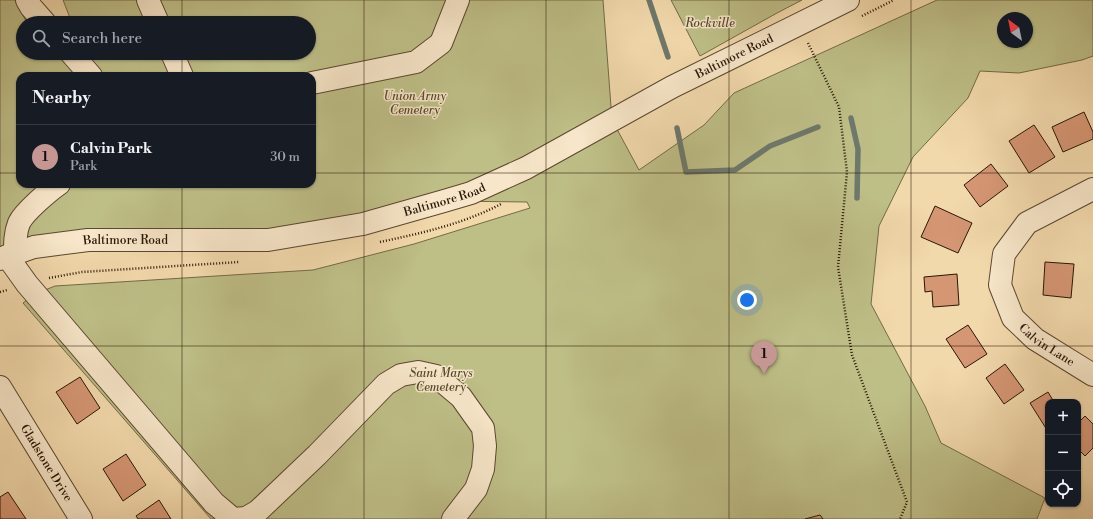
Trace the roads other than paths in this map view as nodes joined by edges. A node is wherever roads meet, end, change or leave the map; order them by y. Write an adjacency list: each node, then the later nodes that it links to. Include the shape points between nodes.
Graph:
1 (27, 0): 5 (street)
2 (148, 0): 6 (street)
3 (458, 0): 11 (street, via 441,43 416,62)
4 (848, 0): 14 (street, Baltimore Road, via 672,87 526,168 471,193 363,224 268,240 88,240 34,247)
5 (39, 16)
6 (155, 16)
7 (77, 60): 9 (street)
8 (175, 60): 10 (street)
9 (88, 72)
10 (180, 72)
11 (316, 82)
12 (53, 188): 14 (street, via 20,221)
13 (1093, 189): 15 (street, Calvin Lane, via 1027,223 1004,254 1000,285 1013,318 1035,339)
14 (7, 256): 18 (street, via 27,284 113,386 214,503)
15 (1093, 375)
16 (0, 387): 17 (street, Gladstone Drive)
17 (81, 519)
18 (233, 519): 19 (street, via 246,518 258,511 386,384 401,375 418,372 436,376 461,397 483,428 485,446 476,489)
19 (454, 519)

